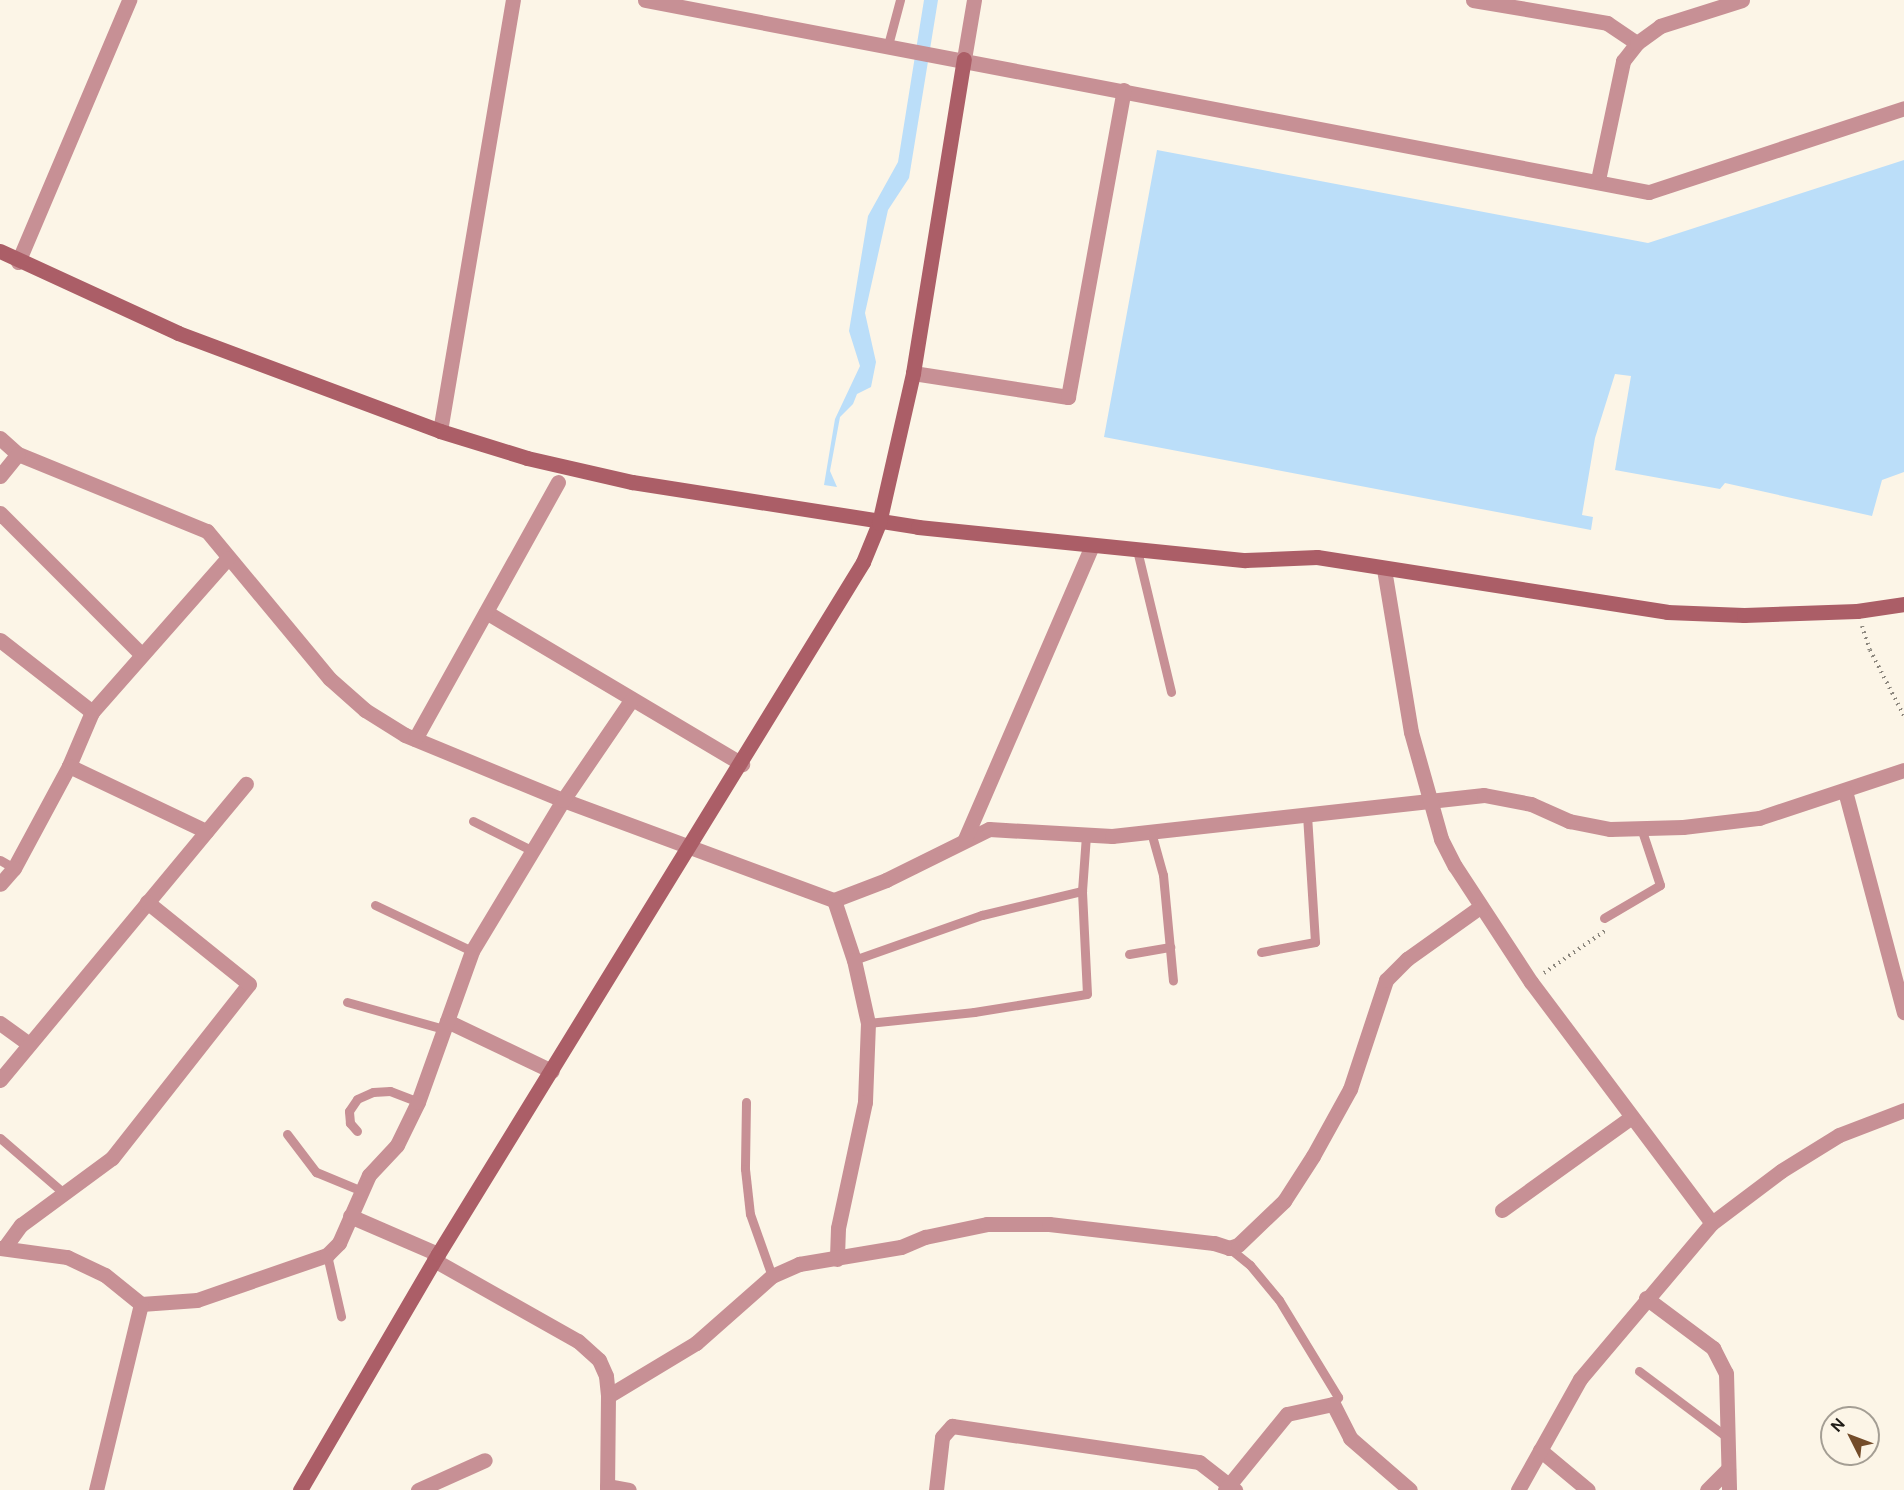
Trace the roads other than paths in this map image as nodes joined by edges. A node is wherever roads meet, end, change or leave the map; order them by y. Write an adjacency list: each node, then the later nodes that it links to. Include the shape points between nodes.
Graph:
1 (129, 0): 15 (street)
2 (513, 0): 17 (street)
3 (645, 0): 9 (street)
4 (900, 0): 9 (lane)
5 (974, 0): 10 (street)
6 (1473, 0): 8 (street, via 1607,23)
7 (1742, 0): 8 (street, via 1660,26)
8 (1637, 44): 13 (street, via 1623,61)
9 (890, 45): 10 (street)
10 (964, 59): 11 (street); 16 (street)
11 (1124, 90): 13 (street); 16 (street, via 1068,397)
12 (1904, 108): 13 (street, via 1649,192)
13 (1598, 180)
14 (0, 251): 15 (street)
15 (18, 262): 17 (street, via 178,333)
16 (912, 373): 23 (street)
17 (440, 430): 23 (street, via 527,458 632,482)
18 (0, 438): 19 (street)
19 (18, 454): 20 (street); 26 (street, via 207,531)
20 (0, 476)
21 (558, 482): 29 (street)
22 (0, 513): 31 (street)
23 (879, 523): 24 (street); 36 (street, via 863,562)
24 (1092, 546): 25 (street); 49 (street)
25 (1137, 550): 27 (street, via 1245,560 1317,557); 32 (lane)
26 (228, 558): 31 (street); 35 (street, via 330,679 365,710)
27 (1384, 569): 28 (street, via 1667,612 1744,615 1857,611); 42 (street, via 1411,732)
28 (1904, 604)
29 (486, 612): 33 (street); 35 (street)
30 (1, 644): 34 (street)
31 (140, 653): 34 (street)
32 (1171, 692)
33 (632, 699): 36 (street); 41 (street)
34 (92, 712): 37 (street)
35 (415, 739): 41 (street)
36 (742, 764): 50 (street)
37 (69, 765): 46 (street); 52 (street)
38 (1904, 770): 40 (street)
39 (246, 784): 46 (street)
40 (1845, 791): 45 (street, via 1759,818); 65 (street)
41 (563, 800): 50 (street); 51 (street)
42 (1433, 802): 43 (street); 45 (street, via 1485,795 1531,804 1569,821 1610,829); 58 (street, via 1441,839)
43 (1307, 815): 47 (street); 62 (lane, via 1315,942)
44 (473, 821): 51 (lane)
45 (1641, 828): 59 (lane, via 1660,885)
46 (206, 831): 56 (street)
47 (1151, 832): 48 (street); 60 (lane, via 1163,875)
48 (1086, 835): 49 (street, via 989,829); 54 (lane)
49 (965, 839): 55 (street, via 886,880)
50 (691, 846): 55 (street); 73 (street)
51 (531, 850): 61 (street)
52 (7, 864): 53 (street)
53 (0, 884)
54 (1082, 891): 64 (lane, via 982,915); 70 (lane, via 1087,994 974,1012)
55 (834, 900): 64 (street)
56 (147, 902): 72 (street); 83 (street, via 249,984 112,1158)
57 (375, 905): 61 (lane)
58 (1480, 907): 78 (street); 88 (street, via 1407,959 1386,980 1350,1089 1313,1156 1284,1201)
59 (1604, 918)
60 (1170, 947): 63 (lane); 66 (lane)
61 (472, 951): 71 (street)
62 (1261, 952)
63 (1129, 954)
64 (854, 960): 70 (street)
65 (1898, 964): 68 (street)
66 (1173, 981)
67 (347, 1002): 71 (lane)
68 (1904, 1012)
69 (0, 1023): 72 (street)
70 (868, 1023): 91 (street, via 865,1102 838,1228)
71 (446, 1025): 73 (street); 75 (street)
72 (29, 1044): 74 (street)
73 (552, 1071): 90 (street)
74 (0, 1080)
75 (418, 1102): 79 (lane, via 390,1091 373,1092 357,1099 349,1111 350,1123); 82 (street, via 397,1145 369,1176)
76 (746, 1102): 92 (lane, via 745,1169 750,1215)
77 (1904, 1110): 86 (street, via 1839,1135 1781,1171)
78 (1630, 1118): 84 (street); 86 (street)
79 (357, 1131)
80 (287, 1134): 82 (lane, via 316,1172)
81 (0, 1138): 83 (lane)
82 (362, 1191): 85 (street)
83 (66, 1195): 87 (street, via 21,1226)
84 (1502, 1210)
85 (350, 1216): 89 (street, via 339,1243); 90 (street)
86 (1712, 1223): 93 (street)
87 (2, 1248): 94 (street, via 67,1257 105,1275)
88 (1229, 1248): 91 (street, via 1049,1224 987,1224 925,1237 901,1248); 98 (lane, via 1250,1265 1279,1300 1338,1397)
89 (327, 1255): 94 (street, via 197,1300); 95 (lane)
90 (436, 1257): 97 (street, via 578,1341 599,1360); 106 (street)
91 (837, 1259): 92 (street, via 799,1264)
92 (772, 1276): 97 (street, via 696,1343)
93 (1646, 1298): 99 (street, via 1713,1348 1726,1373); 100 (street, via 1580,1379)
94 (141, 1304): 105 (street)
95 (341, 1316)
96 (1639, 1371): 99 (lane)
97 (608, 1396): 103 (street)
98 (1333, 1404): 104 (street, via 1287,1414); 110 (street, via 1350,1438)
99 (1727, 1437): 102 (street)
100 (1540, 1450): 111 (street); 112 (street)
101 (485, 1460): 107 (street)
102 (1728, 1469): 113 (street); 114 (street)
103 (607, 1488): 108 (street)
104 (1230, 1488): 109 (street, via 1199,1462 952,1426 942,1437)
105 (96, 1490)
106 (300, 1490)
107 (418, 1490)
108 (629, 1490)
109 (936, 1490)
110 (1410, 1490)
111 (1518, 1490)
112 (1588, 1490)
113 (1707, 1490)
114 (1729, 1490)

